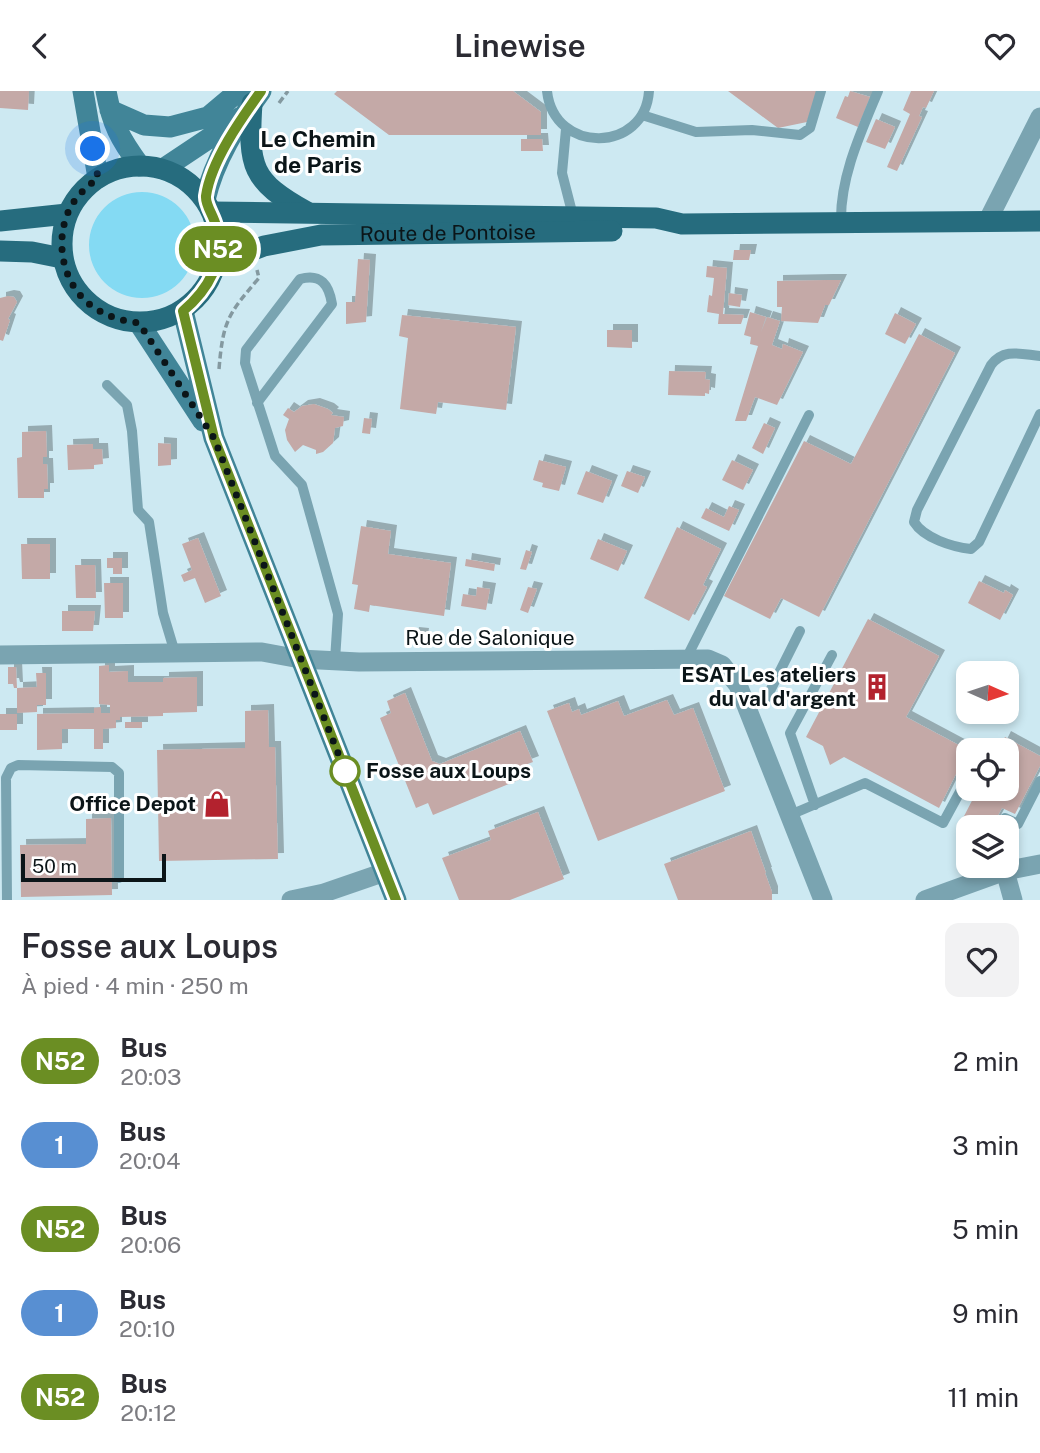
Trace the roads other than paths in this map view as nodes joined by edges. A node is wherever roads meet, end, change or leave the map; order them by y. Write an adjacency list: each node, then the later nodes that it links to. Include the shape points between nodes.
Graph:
1 (83, 91): 13 (main road)
2 (547, 91): 10 (lane, via 555,117)
3 (649, 91): 8 (lane)
4 (821, 91): 8 (lane, via 810,128 800,135 752,130 696,132)
5 (878, 91): 22 (lane, via 846,180)
6 (249, 100): 7 (main road, via 170,127 144,125); 12 (main road); 14 (main road, via 209,183); 15 (main road, via 256,169 268,188)
7 (108, 101): 11 (main road, via 120,138)
8 (642, 115): 10 (lane, via 615,137 581,137)
9 (1040, 117): 20 (street)
10 (566, 129): 17 (lane, via 562,173)
11 (140, 166): 12 (main road); 13 (main road)
12 (163, 169): 14 (main road, via 194,187)
13 (98, 178): 16 (main road)
14 (209, 206): 15 (main road, Route de Pontoise); 25 (main road, via 217,229)
15 (309, 213): 17 (main road, Route de Pontoise)
16 (67, 214): 18 (main road); 24 (main road)
17 (573, 216): 21 (main road, Route de Pontoise)
18 (0, 221)
19 (1040, 221): 20 (main road, Route de Pontoise)
20 (987, 222): 22 (main road, Route de Pontoise)
21 (682, 223): 22 (main road, Route de Pontoise); 25 (main road, Route de Pontoise, via 657,230 321,235 264,246)
22 (841, 223)
23 (0, 251): 24 (main road)
24 (62, 258): 27 (main road, via 79,293 96,309)
25 (216, 264): 26 (main road, via 203,290)
26 (183, 311): 27 (main road); 33 (main road)
27 (139, 323): 33 (main road)
28 (1040, 356): 31 (lane, via 1007,352 991,365 917,510 914,522 920,531 958,547 971,549 979,542)
29 (107, 385): 35 (lane, via 127,405 138,510 149,522 163,613)
30 (257, 403): 30 (lane, via 245,363 246,350 300,279 318,278 329,289 332,305); 40 (lane, via 275,456 302,485 338,614)
31 (1040, 414)
32 (809, 415): 39 (lane)
33 (214, 438): 38 (main road)
34 (800, 631): 41 (lane, via 766,699)
35 (175, 653): 36 (street, Rue de Salonique); 38 (street, Rue de Salonique, via 262,652)
36 (0, 655)
37 (832, 655): 44 (lane, via 790,733)
38 (300, 659): 40 (street, Rue de Salonique); 49 (main road)
39 (686, 659): 40 (street, Rue de Salonique); 41 (street, Rue de Salonique, via 708,659 722,665 738,684)
40 (335, 660)
41 (747, 708): 45 (street, Rue de Salonique)
42 (1040, 781): 46 (lane)
43 (956, 799): 44 (lane, via 943,823 865,783)
44 (815, 805): 45 (lane)
45 (790, 815): 56 (street, Rue de Salonique)
46 (1019, 822)
47 (1040, 864): 48 (street)
48 (1019, 867)
49 (385, 871): 54 (street); 55 (main road)
50 (119, 878): 53 (lane, via 119,773 112,767 18,765 6,778)
51 (981, 878): 57 (street)
52 (1007, 878): 58 (street)
53 (7, 900)
54 (290, 900)
55 (396, 900)
56 (823, 900)
57 (925, 900)
58 (1013, 900)

